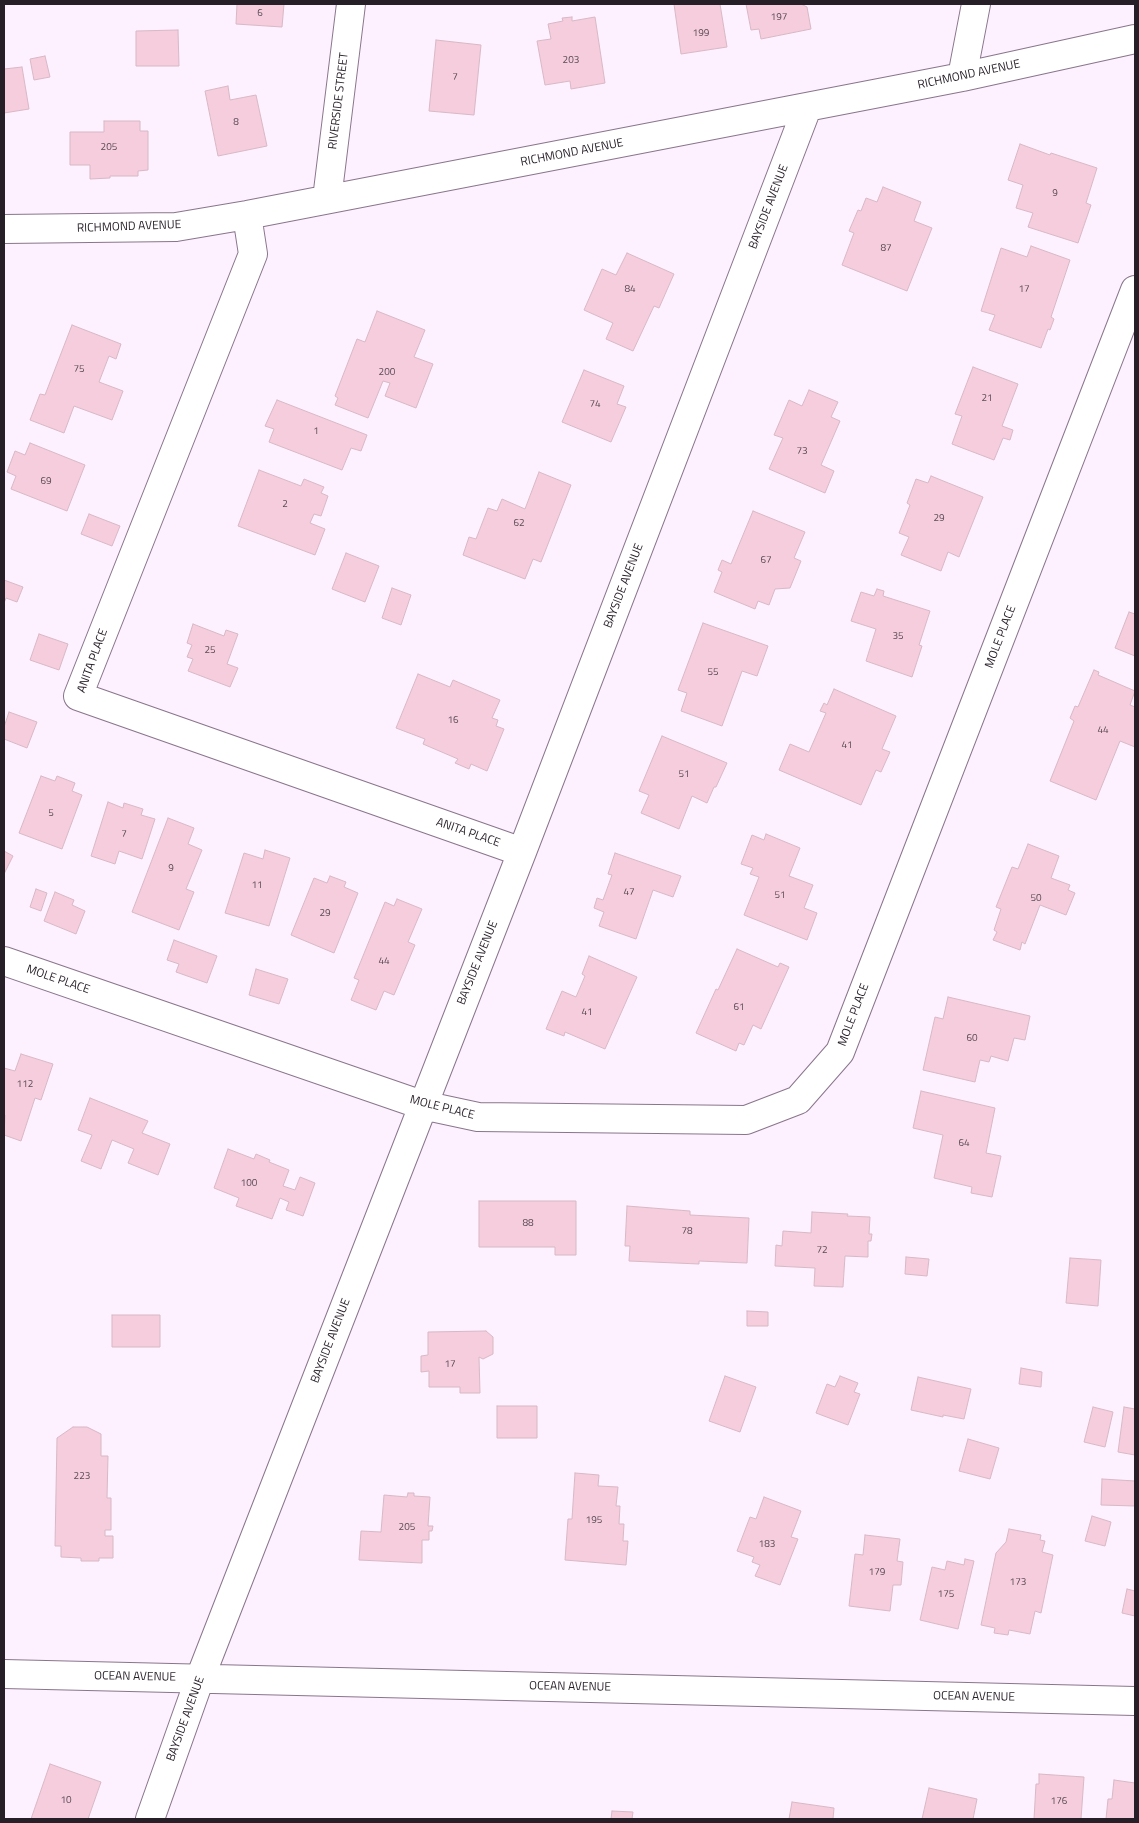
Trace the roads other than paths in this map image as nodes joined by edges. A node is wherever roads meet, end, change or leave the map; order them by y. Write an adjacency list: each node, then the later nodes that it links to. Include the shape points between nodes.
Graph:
1 (351, 4): 6 (street, RIVERSIDE STREET)
2 (976, 4): 4 (street)
3 (1135, 39): 4 (street, RICHMOND AVENUE)
4 (962, 77): 5 (street, RICHMOND AVENUE)
5 (807, 108): 6 (street, RICHMOND AVENUE); 10 (street, BAYSIDE AVENUE)
6 (327, 199): 7 (street, RICHMOND AVENUE)
7 (247, 215): 8 (street, RICHMOND AVENUE, via 176,227); 10 (street, ANITA PLACE, via 253,254 78,696)
8 (5, 234)
9 (1135, 290): 12 (street, MOLE PLACE, via 840,1052 798,1100 746,1120 478,1117)
10 (522, 852): 12 (street, BAYSIDE AVENUE)
11 (4, 962): 12 (street, MOLE PLACE)
12 (422, 1105): 14 (street, BAYSIDE AVENUE)
13 (4, 1674): 14 (street, OCEAN AVENUE)
14 (200, 1678): 15 (street, OCEAN AVENUE); 16 (street, BAYSIDE AVENUE)
15 (1135, 1701)
16 (150, 1819)

